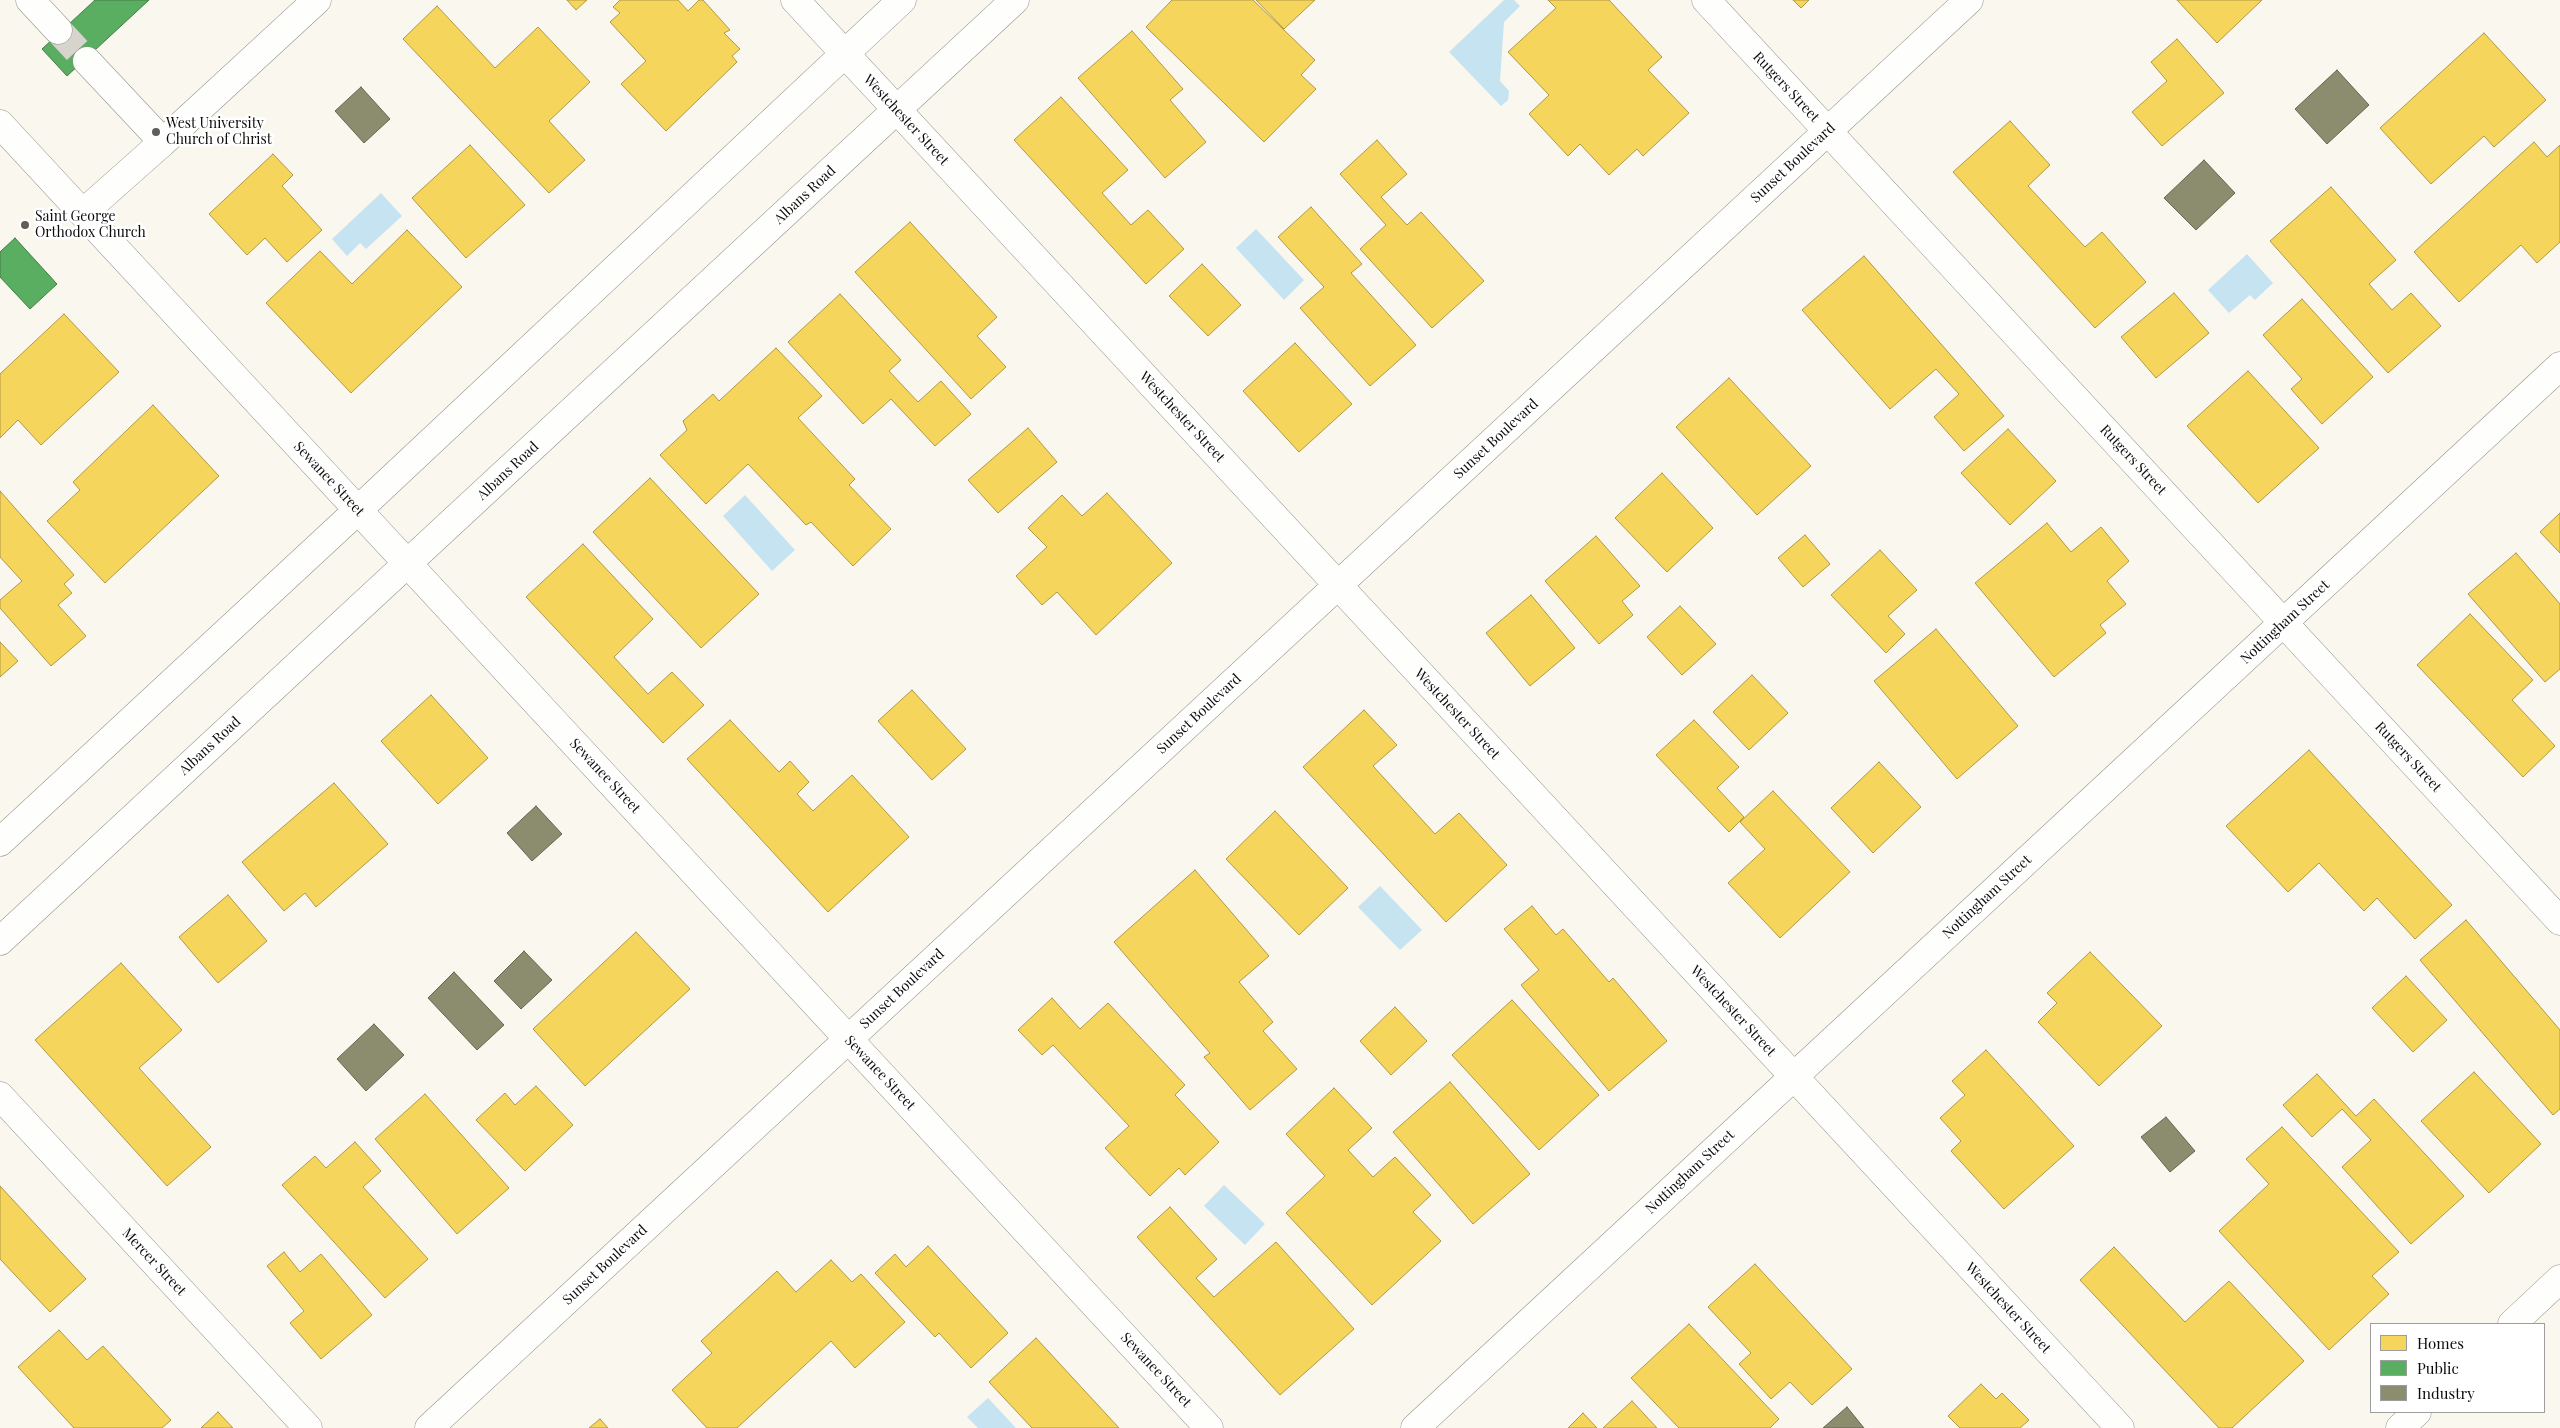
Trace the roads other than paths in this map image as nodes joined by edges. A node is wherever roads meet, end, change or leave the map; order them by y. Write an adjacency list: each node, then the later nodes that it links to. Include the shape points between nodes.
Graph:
1 (30, 0): 8 (street)
2 (317, 0): 14 (street)
3 (795, 0): 9 (street, Westchester Street)
4 (902, 0): 9 (street)
5 (1015, 0): 11 (street, Albans Road)
6 (1706, 0): 13 (street, Rutgers Street)
7 (1969, 0): 13 (street, Sunset Boulevard)
8 (58, 30)
9 (844, 53): 11 (street, Westchester Street); 17 (street)
10 (88, 61): 14 (street)
11 (897, 110): 18 (street, Albans Road); 19 (street, Westchester Street)
12 (0, 124): 15 (street, Sewanee Street)
13 (1827, 131): 19 (street, Sunset Boulevard); 20 (street, Rutgers Street)
14 (162, 142): 15 (street)
15 (83, 213): 17 (street, Sewanee Street)
16 (2560, 366): 20 (street, Nottingham Street)
17 (358, 510): 18 (street, Sewanee Street); 21 (street)
18 (408, 563): 23 (street, Albans Road); 24 (street, Sewanee Street)
19 (1338, 585): 24 (street, Sunset Boulevard); 25 (street, Westchester Street)
20 (2283, 623): 22 (street, Rutgers Street); 25 (street, Nottingham Street)
21 (0, 842)
22 (2560, 921)
23 (0, 941)
24 (848, 1039): 31 (street, Sunset Boulevard); 32 (street, Sewanee Street)
25 (1794, 1077): 33 (street, Nottingham Street); 34 (street, Westchester Street)
26 (0, 1096): 30 (street, Mercer Street)
27 (2560, 1279): 28 (street)
28 (2513, 1323)
29 (2416, 1413): 35 (street)
30 (308, 1428)
31 (429, 1428)
32 (1209, 1428)
33 (1415, 1428)
34 (2120, 1428)
35 (2400, 1428)

